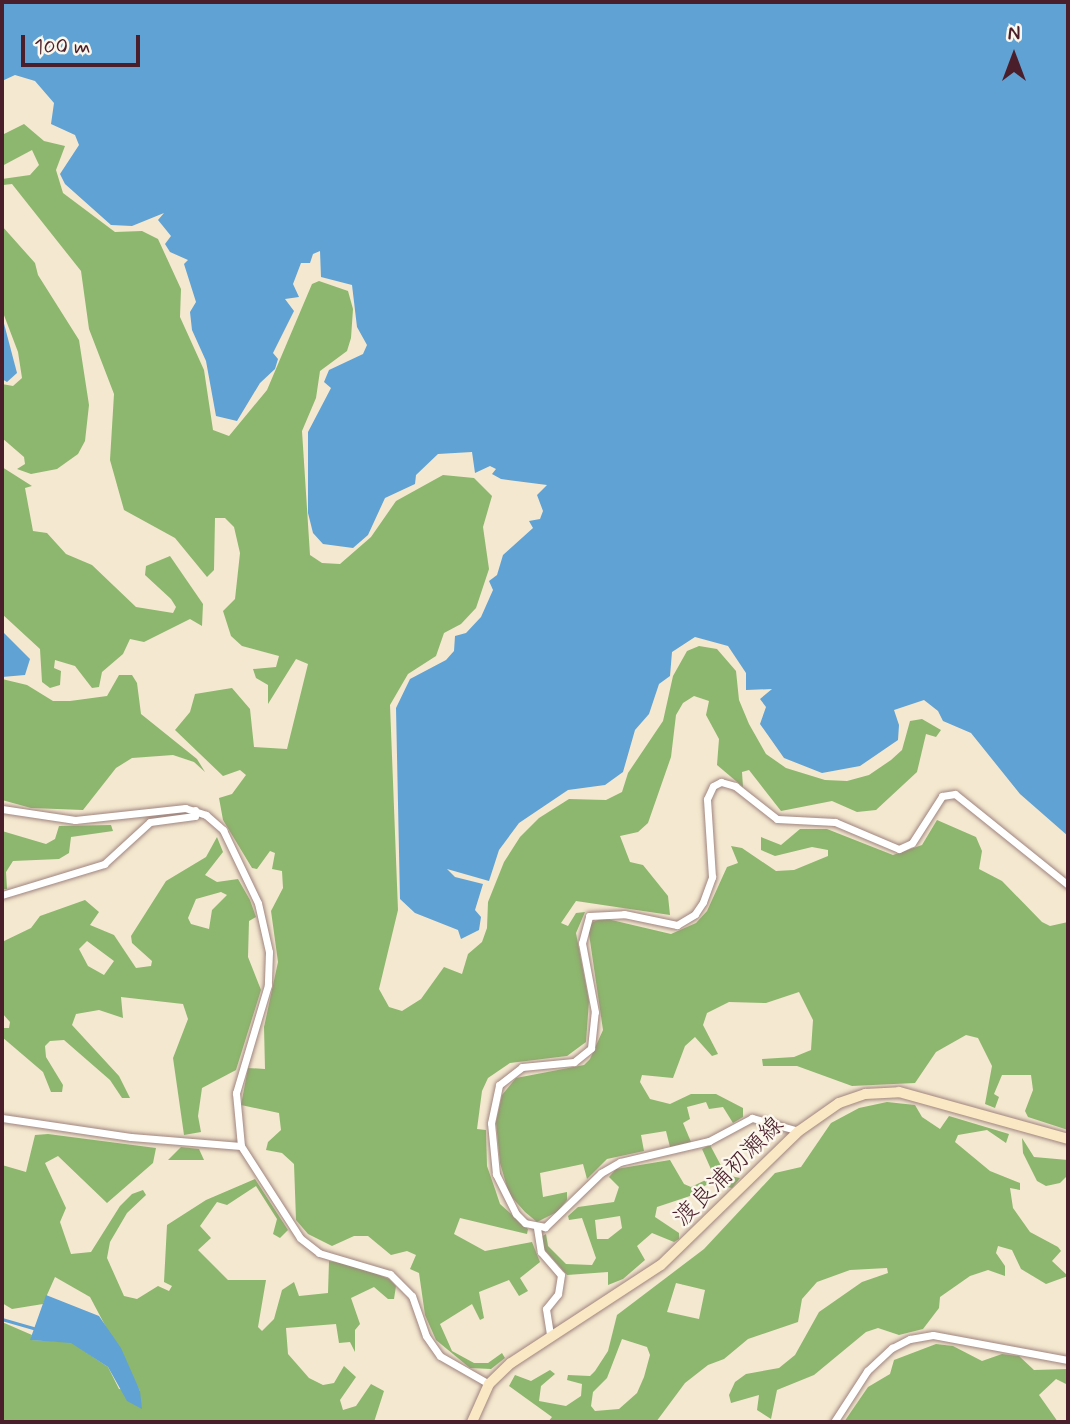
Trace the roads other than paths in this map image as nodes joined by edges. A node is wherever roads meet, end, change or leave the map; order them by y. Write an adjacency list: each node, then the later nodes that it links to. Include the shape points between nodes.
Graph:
1 (2, 809): 2 (street, via 64,820 178,807)
2 (195, 810): 4 (street, via 195,816 150,822 104,864); 8 (street, via 223,830 258,903 267,940 268,985 235,1101)
3 (1068, 885): 9 (street, via 955,794 942,796 912,843 899,849 835,822 777,819 735,786 727,782 713,786 707,799 712,877 695,914 677,925 624,914 589,916 582,943 595,1012 591,1048 574,1062 522,1067 507,1076 496,1092 491,1123 496,1174 516,1214)
4 (2, 895)
5 (2, 1118): 8 (street, via 131,1137)
6 (799, 1131): 7 (main road, 渡良浦初瀬線, via 852,1097 899,1092); 9 (street, via 752,1118 686,1149 620,1162 601,1173 552,1225); 10 (main road, 渡良浦初瀬線, via 680,1250)
7 (1068, 1139)
8 (241, 1146): 12 (street, via 300,1238 319,1253 390,1274 412,1297 426,1336 440,1356)
9 (537, 1228): 10 (street, via 541,1252 561,1275 558,1294 546,1309)
10 (550, 1335): 12 (main road, 渡良浦初瀬線)
11 (1068, 1360): 14 (street, via 933,1335 910,1339 892,1348 867,1371)
12 (489, 1384): 13 (main road, 渡良浦初瀬線)
13 (472, 1422)
14 (834, 1422)

